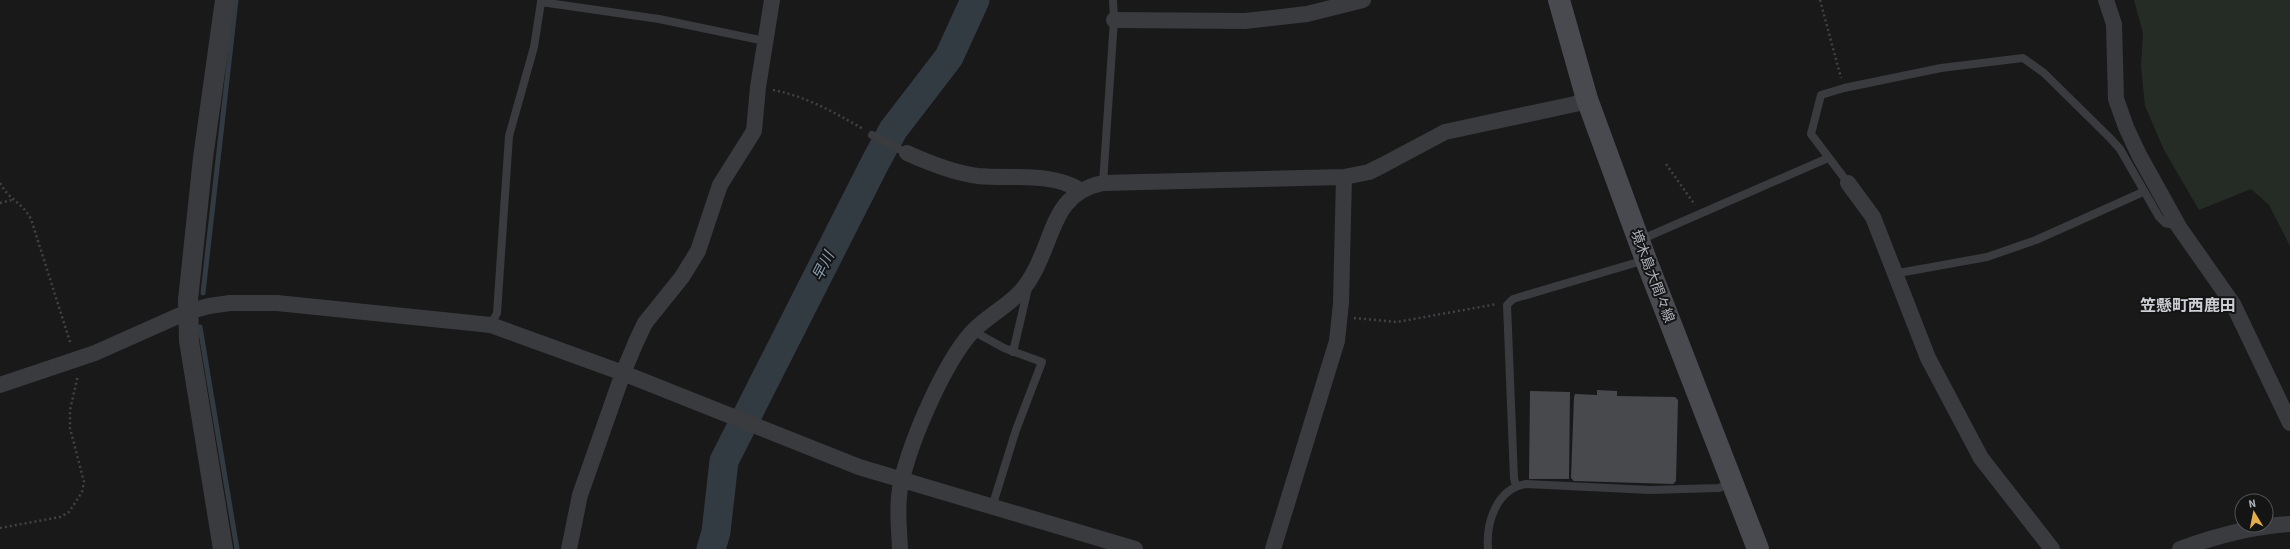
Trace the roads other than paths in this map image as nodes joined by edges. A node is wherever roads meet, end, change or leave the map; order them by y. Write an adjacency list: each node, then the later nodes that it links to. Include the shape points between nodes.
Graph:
1 (225, 0): 23 (street, via 203,158)
2 (772, 0): 9 (street)
3 (1113, 0): 8 (lane)
4 (1363, 0): 8 (street, via 1307,14 1245,21)
5 (1559, 0): 10 (main road, 境木島大間々線)
6 (2106, 0): 19 (street, via 2114,24 2116,99 2138,155)
7 (541, 1): 9 (lane, via 659,18); 24 (lane, via 534,47 509,136 496,313)
8 (1114, 20): 15 (lane)
9 (765, 41): 27 (street, via 754,131 720,186 698,250 682,277 645,323)
10 (1587, 99): 14 (street, via 1575,104 1445,132 1369,172); 20 (main road, 境木島大間々線)
11 (872, 135): 12 (lane)
12 (907, 153): 17 (street, via 976,176 1048,179 1064,182)
13 (1828, 158): 16 (lane); 18 (lane, via 1811,134 1822,95 1941,68 2023,58 2044,73 2120,149); 20 (lane, via 1701,213)
14 (1344, 177): 15 (street); 39 (street, via 1340,318 1337,341)
15 (1103, 183): 17 (street)
16 (1848, 183): 21 (street, via 1873,217)
17 (1080, 190): 22 (street, via 1064,205)
18 (2143, 192): 19 (lane, via 2165,223); 21 (lane, via 2043,237 1987,258)
19 (2179, 226): 29 (street, via 2233,304)
20 (1642, 250): 31 (main road, 境木島大間々線); 32 (lane, via 1513,298 1507,305)
21 (1893, 274): 42 (street, via 1928,358 1981,458)
22 (1030, 280): 25 (street, via 1017,295); 26 (lane)
23 (187, 312): 24 (street, via 230,303 277,303); 28 (street, via 76,361); 35 (street, via 189,341)
24 (491, 325): 27 (street)
25 (973, 331): 26 (lane); 30 (street, via 962,344 926,410)
26 (1013, 352): 33 (lane, via 1042,362 1016,430)
27 (623, 373): 30 (street, via 859,467); 36 (street, via 580,495)
28 (0, 385)
29 (2290, 423)
30 (901, 480): 33 (street); 37 (street)
31 (1732, 483): 32 (lane, via 1719,488 1650,490 1526,484); 41 (main road, 境木島大間々線)
32 (1516, 486): 40 (lane, via 1499,501 1492,513)
33 (992, 506): 38 (street)
34 (2290, 524): 43 (street, via 2233,532)
35 (223, 549)
36 (569, 549)
37 (900, 549)
38 (1135, 549)
39 (1273, 549)
40 (1488, 549)
41 (1758, 549)
42 (2052, 549)
43 (2180, 549)

